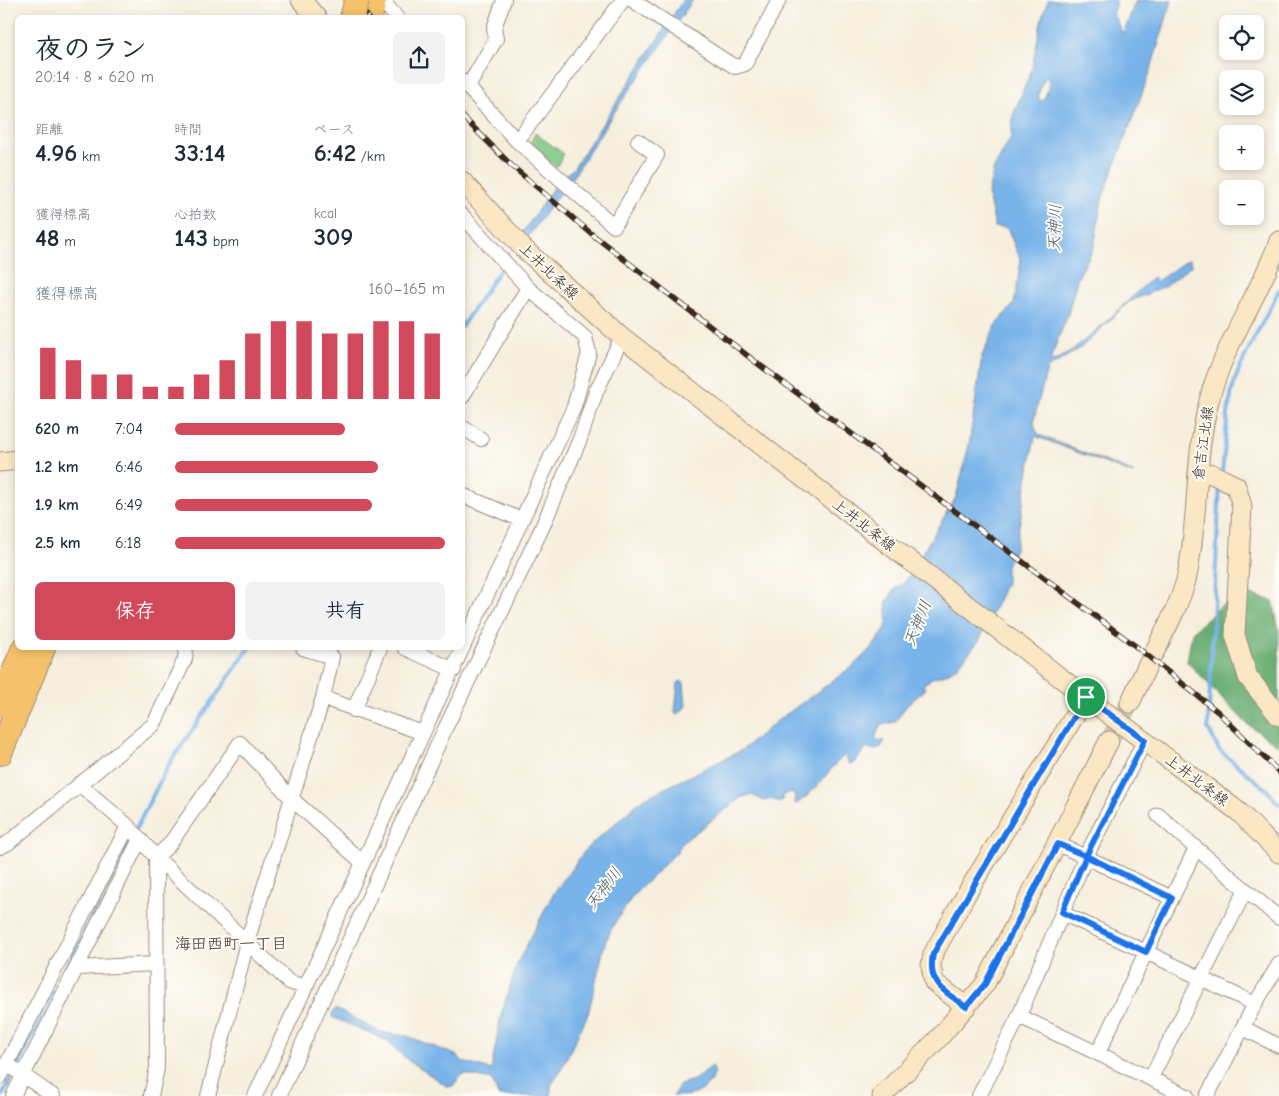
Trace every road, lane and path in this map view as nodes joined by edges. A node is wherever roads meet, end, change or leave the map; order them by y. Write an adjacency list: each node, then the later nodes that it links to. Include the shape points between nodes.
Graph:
1 (301, 0): 10 (main road)
2 (357, 0): 11 (highway, bridge)
3 (374, 0): 12 (highway)
4 (382, 0): 9 (street)
5 (504, 0): 13 (street, via 494,28 496,39)
6 (623, 0): 14 (street)
7 (632, 0): 8 (street, via 735,67 745,64)
8 (779, 0)
9 (396, 10)
10 (314, 15)
11 (353, 15)
12 (371, 15)
13 (466, 83): 14 (street)
14 (517, 141): 15 (street, via 614,226 657,155)
15 (638, 142)
16 (465, 184): 20 (main road, 上井北条線, via 523,248)
17 (465, 218): 19 (street)
18 (1279, 241): 26 (main road, 倉吉江北線, via 1208,404)
19 (528, 288): 21 (street); 28 (street, via 585,338 589,353 574,408)
20 (622, 337): 38 (main road, 上井北条線); 86 (street, via 596,392 580,439 541,530 445,729)
21 (465, 392)
22 (465, 429): 23 (street)
23 (481, 439)
24 (15, 460): 25 (main road)
25 (0, 462)
26 (1198, 472): 40 (main road, 倉吉江北線, via 1186,578); 43 (main road, via 1212,474 1236,486 1242,506 1235,635 1248,677)
27 (465, 496): 28 (street)
28 (522, 520): 29 (street)
29 (465, 646)
30 (23, 650): 41 (highway)
31 (42, 650): 47 (highway)
32 (186, 650): 48 (street, via 185,659 154,724)
33 (309, 650): 39 (street, via 332,657)
34 (379, 650): 42 (street)
35 (409, 650): 37 (street)
36 (463, 650): 37 (street)
37 (454, 670): 44 (street)
38 (1080, 693): 46 (main road, 上井北条線); 72 (main road, via 933,954 934,982)
39 (323, 698): 42 (street); 49 (street)
40 (1130, 703)
41 (0, 705)
42 (354, 710): 44 (street)
43 (1279, 716)
44 (424, 733): 59 (street)
45 (1110, 740): 53 (main road)
46 (1145, 740): 56 (main road, 上井北条線, via 1239,812); 57 (street)
47 (0, 753)
48 (79, 784): 51 (street); 54 (street)
49 (292, 799): 58 (street, via 240,743 169,845); 59 (street); 64 (street)
50 (1158, 815): 55 (street)
51 (128, 826): 52 (street); 77 (street)
52 (140, 839): 58 (street); 68 (street)
53 (1058, 844): 57 (street); 72 (main road, via 985,984)
54 (0, 847)
55 (1196, 848): 60 (street); 61 (street)
56 (1279, 853)
57 (1086, 856): 61 (street); 62 (street)
58 (156, 857): 64 (street); 66 (street)
59 (363, 863): 70 (street)
60 (1245, 890): 63 (street); 69 (street)
61 (1172, 898): 65 (street)
62 (1062, 912): 65 (street); 73 (street)
63 (1279, 918)
64 (247, 942): 70 (street, via 289,982); 84 (street)
65 (1146, 952): 69 (street); 76 (street)
66 (156, 964): 68 (street); 83 (street, via 157,1068)
67 (1279, 964): 71 (street)
68 (77, 968): 78 (street)
69 (1200, 978): 71 (street); 80 (street)
70 (305, 987): 85 (street)
71 (1255, 1004): 74 (street)
72 (966, 1007): 87 (main road)
73 (1019, 1016): 76 (street); 88 (street)
74 (1243, 1028): 75 (street); 90 (street)
75 (1279, 1046)
76 (1098, 1053): 80 (street)
77 (7, 1064): 78 (street); 79 (street)
78 (24, 1076): 81 (street); 82 (street)
79 (0, 1077)
80 (1151, 1078): 89 (street)
81 (13, 1096)
82 (53, 1096)
83 (151, 1096)
84 (208, 1096)
85 (255, 1096)
86 (279, 1096)
87 (882, 1096)
88 (979, 1096)
89 (1187, 1096)
90 (1207, 1096)

